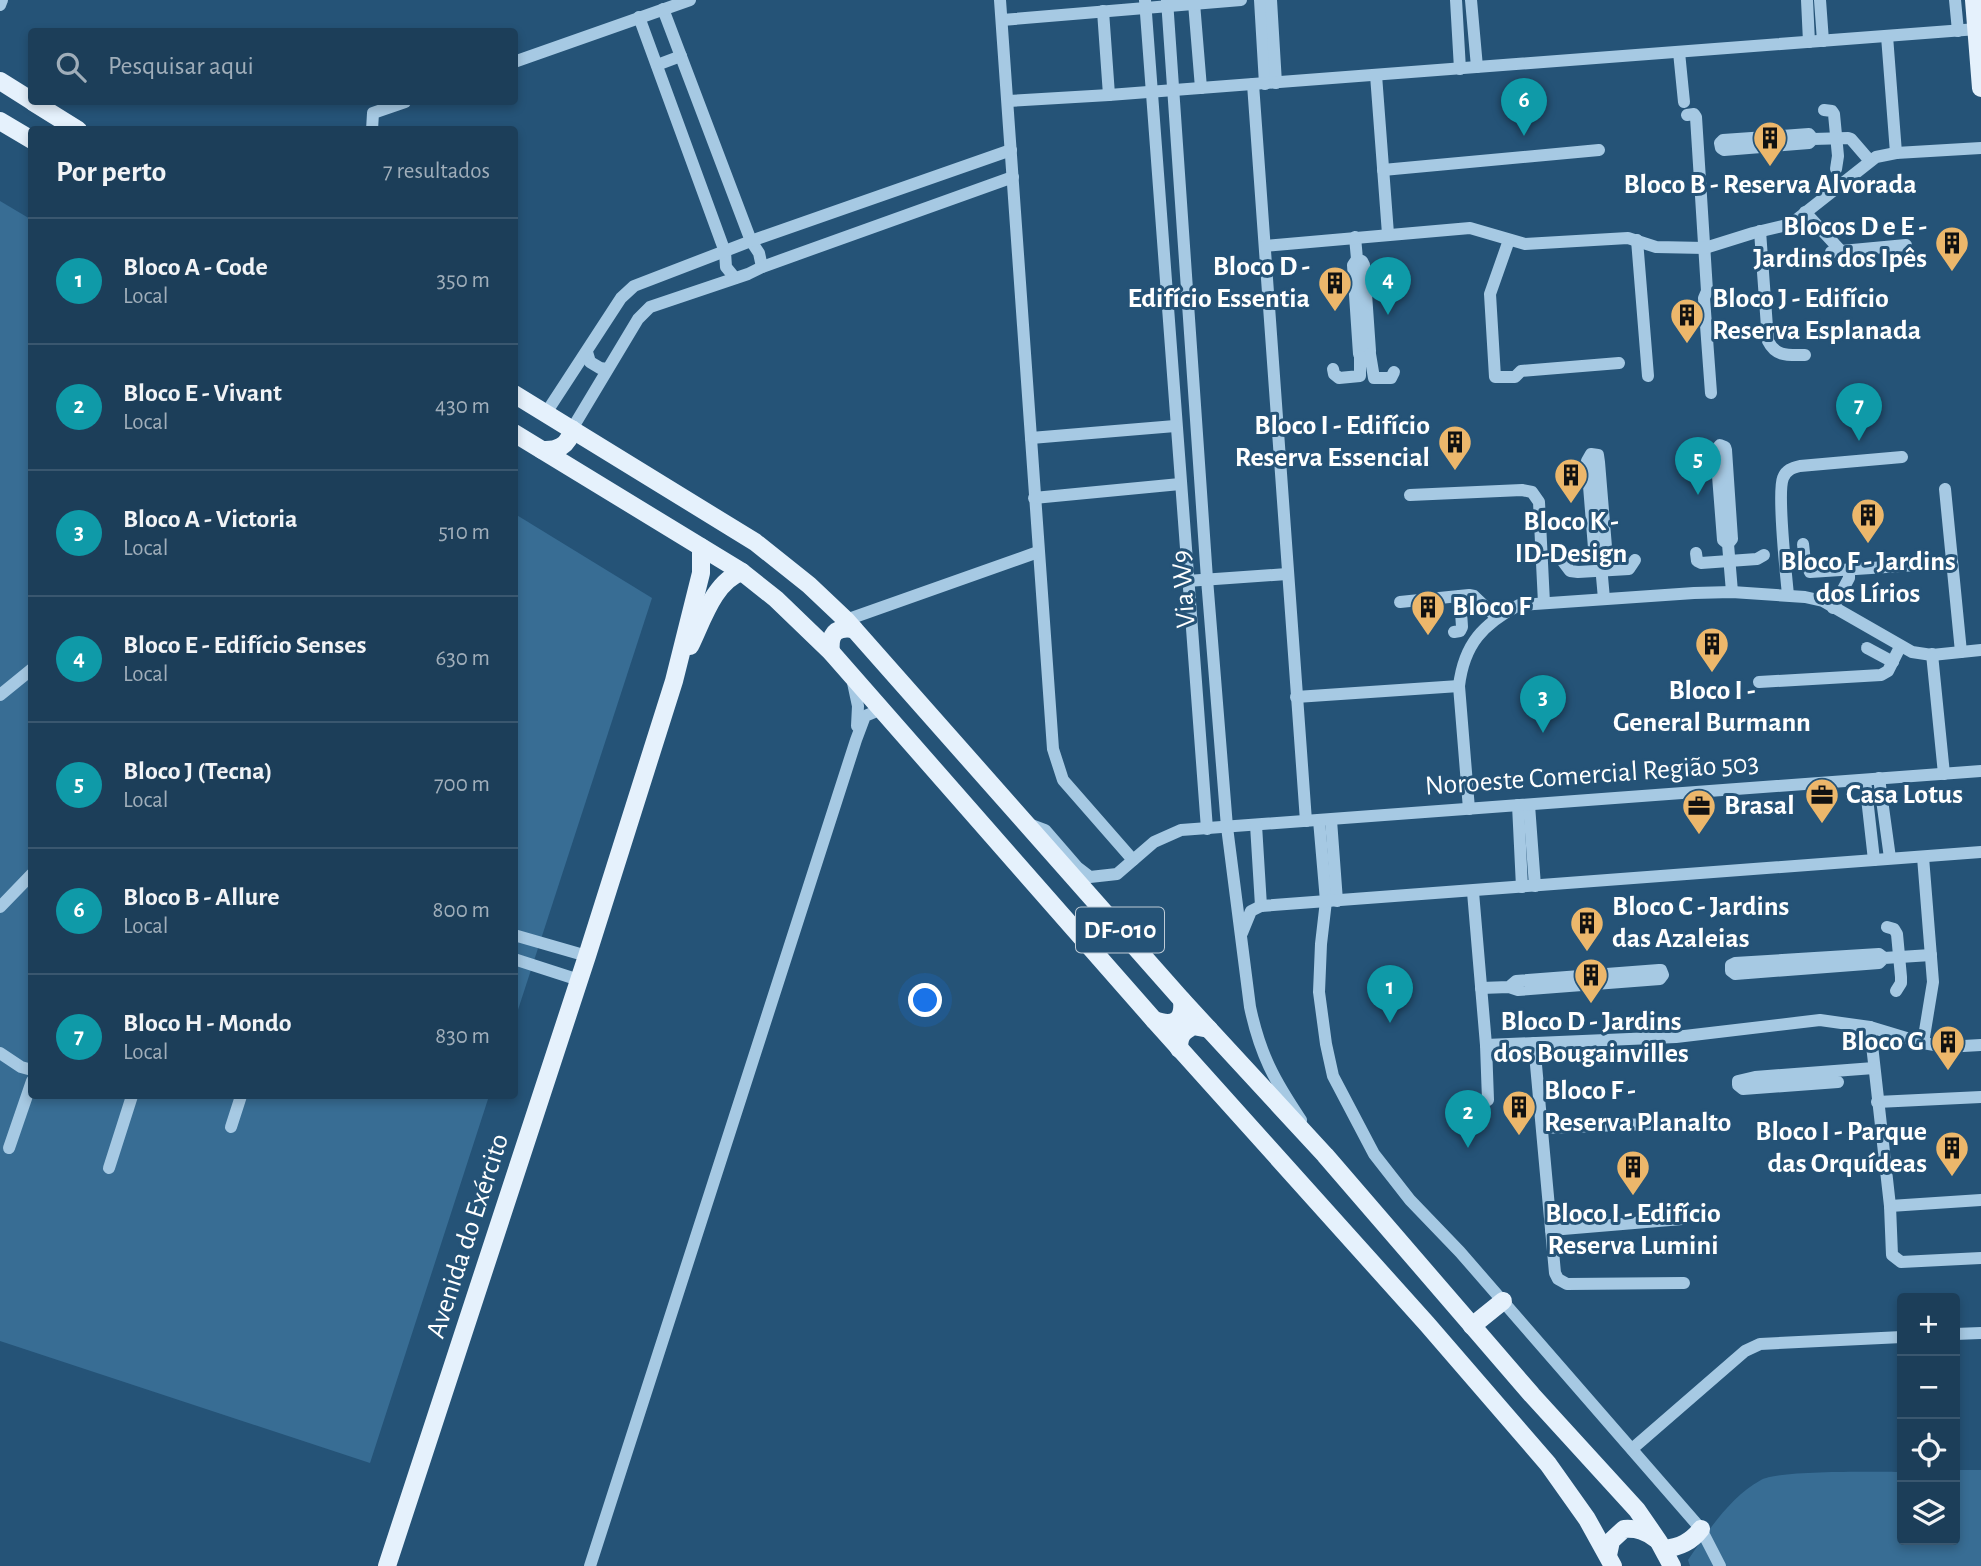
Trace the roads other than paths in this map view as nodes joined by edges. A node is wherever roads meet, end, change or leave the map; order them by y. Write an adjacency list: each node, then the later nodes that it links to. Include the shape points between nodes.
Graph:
1 (690, 0): 15 (street)
2 (1000, 0): 18 (street)
3 (1241, 0): 13 (street)
4 (1260, 0): 31 (street)
5 (1271, 0): 31 (street)
6 (1456, 0): 28 (street)
7 (1471, 0): 27 (street)
8 (1807, 0): 22 (street)
9 (1820, 0): 22 (street)
10 (1955, 0): 20 (street)
11 (1974, 0): 19 (main road)
12 (1168, 3): 13 (street); 14 (street); 34 (street, Via W9)
13 (1194, 3): 32 (street)
14 (1145, 4): 16 (street); 35 (street, Via W9)
15 (663, 9): 17 (street); 24 (street)
16 (1102, 11): 18 (street); 36 (street)
17 (639, 17): 25 (street); 26 (street)
18 (1002, 20): 38 (street)
19 (1976, 29): 20 (street); 33 (main road)
20 (1958, 31): 21 (street)
21 (1887, 36): 22 (street); 51 (street)
22 (1816, 42): 23 (street)
23 (1679, 52): 27 (street); 67 (street, via 1685,108 1696,117)
24 (681, 56): 26 (street); 64 (street)
25 (518, 61)
26 (657, 65): 68 (street)
27 (1477, 67): 28 (street)
28 (1460, 69): 29 (street)
29 (1376, 75): 31 (street); 54 (street)
30 (0, 81): 37 (main road)
31 (1265, 84): 32 (street); 66 (street)
32 (1201, 88): 34 (street)
33 (1981, 88)
34 (1175, 90): 35 (street); 94 (street, Via W9)
35 (1152, 92): 36 (street); 82 (street, Via W9)
36 (1109, 95): 38 (street)
37 (28, 98)
38 (1008, 101): 49 (street)
39 (38, 105): 43 (main road)
40 (396, 105): 44 (street, via 373,113)
41 (1824, 110): 47 (street, via 1834,114)
42 (0, 121): 45 (main road)
43 (72, 126)
44 (372, 126)
45 (28, 138)
46 (1813, 139): 46 (street, via 1809,134 1720,143 1724,150); 47 (street)
47 (1836, 139): 52 (street, via 1851,139); 53 (street)
48 (1981, 148): 51 (street)
49 (1011, 150): 55 (street); 56 (street)
50 (1600, 150): 54 (street)
51 (1896, 153): 52 (street)
52 (1870, 161): 58 (street)
53 (1836, 169)
54 (1383, 170): 60 (street)
55 (938, 176): 57 (street); 64 (street)
56 (1013, 177): 57 (street); 85 (street)
57 (946, 200): 69 (street)
58 (1805, 212): 59 (street, via 1785,227); 65 (street, via 1836,251)
59 (1760, 231): 67 (street); 73 (street, via 1768,341 1781,355)
60 (1388, 234): 61 (street); 62 (street, via 1470,228)
61 (1355, 237): 66 (street); 72 (street, via 1357,259 1353,265)
62 (1509, 240): 63 (street, via 1540,244); 74 (street, via 1490,294 1495,377)
63 (1637, 240): 67 (street, via 1665,248); 78 (street)
64 (751, 241): 68 (street); 69 (street)
65 (1906, 245)
66 (1265, 246): 110 (street)
67 (1705, 248): 79 (street)
68 (724, 252): 70 (street, via 726,267); 71 (street, via 627,290)
69 (762, 267): 70 (street)
70 (735, 278): 75 (street, via 650,307)
71 (587, 352): 75 (street, via 590,362); 81 (street)
72 (1365, 355): 76 (street, via 1360,376 1339,378); 77 (street, via 1374,378 1391,378)
73 (1805, 355)
74 (1619, 363)
75 (607, 369): 83 (street)
76 (1333, 369)
77 (1394, 372)
78 (1648, 376)
79 (1711, 393)
80 (518, 396): 81 (main road, DF-010)
81 (546, 413): 83 (main road, DF-010)
82 (1175, 426): 85 (street); 90 (street, Via W9)
83 (572, 429): 86 (main road, DF-010); 87 (main road, via 560,448)
84 (518, 435): 87 (main road, DF-010)
85 (1031, 438): 93 (street)
86 (592, 442): 89 (main road, via 580,443 575,449); 121 (main road, DF-010, via 755,542)
87 (542, 450): 89 (main road, DF-010)
88 (1902, 457): 114 (street, via 1789,470 1782,479 1781,497)
89 (574, 468): 98 (main road, DF-010)
90 (1180, 484): 93 (street); 95 (street, Via W9)
91 (1945, 489): 129 (street)
92 (1410, 495): 118 (street, via 1532,492 1539,502)
93 (1034, 498): 99 (street)
94 (1202, 507): 95 (street, via 1194,504); 111 (street, Via W9)
95 (1182, 509): 112 (street, Via W9)
96 (1728, 544): 96 (street, via 1732,539 1726,447 1720,445 1716,450 1723,540); 104 (street)
97 (1803, 544): 108 (street, via 1810,572)
98 (701, 547): 109 (main road, DF-010); 134 (main road, Avenida do Exército, via 701,573)
99 (1038, 552): 121 (street); 155 (street, via 1056,764 1063,780)
100 (1696, 553): 104 (street, via 1698,562)
101 (1600, 554): 101 (street, via 1605,547 1599,462 1598,455 1591,454 1587,461 1594,548); 107 (street)
102 (1764, 555): 104 (street)
103 (1635, 560): 107 (street, via 1629,569)
104 (1730, 560): 113 (street)
105 (1564, 563): 107 (street, via 1570,571)
106 (1932, 564): 108 (street)
107 (1601, 570): 116 (street)
108 (1849, 570): 119 (street)
109 (742, 572): 128 (main road, DF-010); 134 (main road, Avenida do Exército, via 732,575 718,592)
110 (1287, 574): 111 (street); 138 (street)
111 (1207, 579): 112 (street); 123 (street, Via W9)
112 (1187, 581): 122 (street, Via W9)
113 (1732, 592): 114 (street); 116 (street)
114 (1787, 595): 119 (street, via 1823,601)
115 (1460, 596): 117 (street); 120 (street, via 1474,596); 124 (street, via 1462,627)
116 (1604, 599): 118 (street)
117 (1400, 602)
118 (1544, 603): 120 (street, via 1520,605)
119 (1833, 608): 125 (street)
120 (1496, 617): 136 (street, via 1467,650)
121 (850, 625): 128 (main road, via 833,634); 148 (main road, DF-010)
122 (1191, 625): 123 (street, via 1204,630); 151 (street, Via W9)
123 (1211, 627): 150 (street, Via W9)
124 (1454, 632)
125 (1900, 647): 130 (street); 131 (street)
126 (1867, 648): 131 (street)
127 (1981, 650): 129 (street)
128 (831, 652): 133 (main road, DF-010)
129 (1961, 652): 130 (street)
130 (1933, 654): 142 (street)
131 (1893, 662): 135 (street, via 1881,675)
132 (28, 672): 137 (street)
133 (851, 676): 139 (main road, DF-010); 140 (street, via 858,706)
134 (674, 681): 167 (main road, Avenida do Exército)
135 (1759, 682)
136 (1459, 685): 138 (street); 146 (street)
137 (0, 695)
138 (1296, 697): 147 (street)
139 (884, 714): 140 (street, via 877,711 865,716); 176 (main road, DF-010)
140 (856, 740): 218 (street)
141 (1981, 771): 142 (street, Noroeste Comercial Região 503)
142 (1944, 774): 143 (street, Noroeste Comercial Região 503)
143 (1880, 778): 144 (street, Noroeste Comercial Região 503); 154 (street)
144 (1865, 780): 145 (street, Noroeste Comercial Região 503); 156 (street)
145 (1523, 805): 146 (street, Noroeste Comercial Região 503); 158 (street)
146 (1469, 809): 147 (street, Noroeste Comercial Região 503)
147 (1319, 820): 149 (street, Noroeste Comercial Região 503); 160 (street)
148 (1026, 823): 155 (street, Noroeste Comercial Região 503, via 1045,830 1090,877 1117,874); 175 (main road, DF-010)
149 (1256, 825): 150 (street, Noroeste Comercial Região 503); 161 (street)
150 (1227, 827): 151 (street, Noroeste Comercial Região 503); 165 (street, Via W9)
151 (1207, 828): 155 (street, Noroeste Comercial Região 503, via 1168,834)
152 (1981, 852): 153 (street)
153 (1923, 857): 154 (street); 166 (street)
154 (1890, 858): 156 (street)
155 (1133, 860)
156 (1874, 860): 158 (street)
157 (28, 878): 162 (street)
158 (1529, 886): 159 (street)
159 (1473, 892): 160 (street); 173 (street)
160 (1332, 901): 161 (street); 206 (street, via 1321,944 1319,992 1333,1076 1374,1154)
161 (1261, 906): 165 (street, via 1251,911)
162 (0, 907)
163 (1887, 927): 168 (street, via 1897,934)
164 (518, 936): 167 (street)
165 (1240, 936): 198 (street, Via W9, via 1250,1007 1265,1061)
166 (1931, 955): 168 (street); 180 (street, via 1933,993)
167 (587, 956): 171 (main road, Avenida do Exército)
168 (1899, 957): 169 (street); 174 (street)
169 (1884, 958): 169 (street, via 1879,954 1735,963 1731,971 1879,963)
170 (518, 960): 171 (street)
171 (579, 980): 217 (main road, Avenida do Exército)
172 (1509, 987): 172 (street, via 1660,979 1663,972 1520,980); 173 (street)
173 (1481, 988): 181 (street)
174 (1896, 991)
175 (1182, 1000): 176 (main road, via 1178,1020); 178 (main road, DF-010)
176 (1154, 1020): 183 (main road, DF-010)
177 (1870, 1027): 179 (street, via 1820,1020 1676,1037); 180 (street); 186 (street)
178 (1209, 1029): 183 (main road, via 1193,1026 1183,1031); 198 (main road, DF-010)
179 (1534, 1043): 181 (street); 196 (street)
180 (1923, 1043): 182 (street)
181 (1486, 1045): 192 (street)
182 (1981, 1045)
183 (1180, 1049): 212 (main road, DF-010)
184 (0, 1054): 185 (street)
185 (28, 1068)
186 (1874, 1068): 187 (street, via 1745,1078 1738,1086); 193 (street)
187 (1838, 1082)
188 (28, 1093): 197 (street)
189 (1981, 1097): 193 (street)
190 (131, 1099): 199 (street)
191 (240, 1099): 195 (street)
192 (1488, 1100)
193 (1877, 1102): 201 (street)
194 (1676, 1123): 196 (street)
195 (231, 1127)
196 (1542, 1128): 203 (street)
197 (9, 1148)
198 (1325, 1155): 207 (main road, DF-010)
199 (109, 1168)
200 (1981, 1200): 201 (street)
201 (1890, 1206): 204 (street, via 1892,1255 1901,1262)
202 (1682, 1219): 203 (street)
203 (1551, 1230): 205 (street, via 1555,1273 1567,1284)
204 (1981, 1258)
205 (1684, 1283)
206 (1503, 1301): 207 (main road); 213 (street)
207 (1472, 1326): 211 (main road, DF-010)
208 (1981, 1333): 209 (street)
209 (1960, 1334)
210 (1897, 1337): 213 (street, via 1760,1344 1745,1351)
211 (1532, 1395): 212 (main road, via 1530,1413 1520,1418); 215 (main road, DF-010, via 1637,1510)
212 (1505, 1415): 216 (main road, DF-010, via 1548,1464)
213 (1632, 1449): 214 (street)
214 (1701, 1529): 215 (main road, via 1683,1544); 220 (street)
215 (1661, 1545): 216 (main road, via 1648,1533 1624,1529 1611,1541); 219 (main road, DF-010)
216 (1611, 1560)
217 (387, 1566)
218 (590, 1566)
219 (1672, 1566)
220 (1720, 1566)

